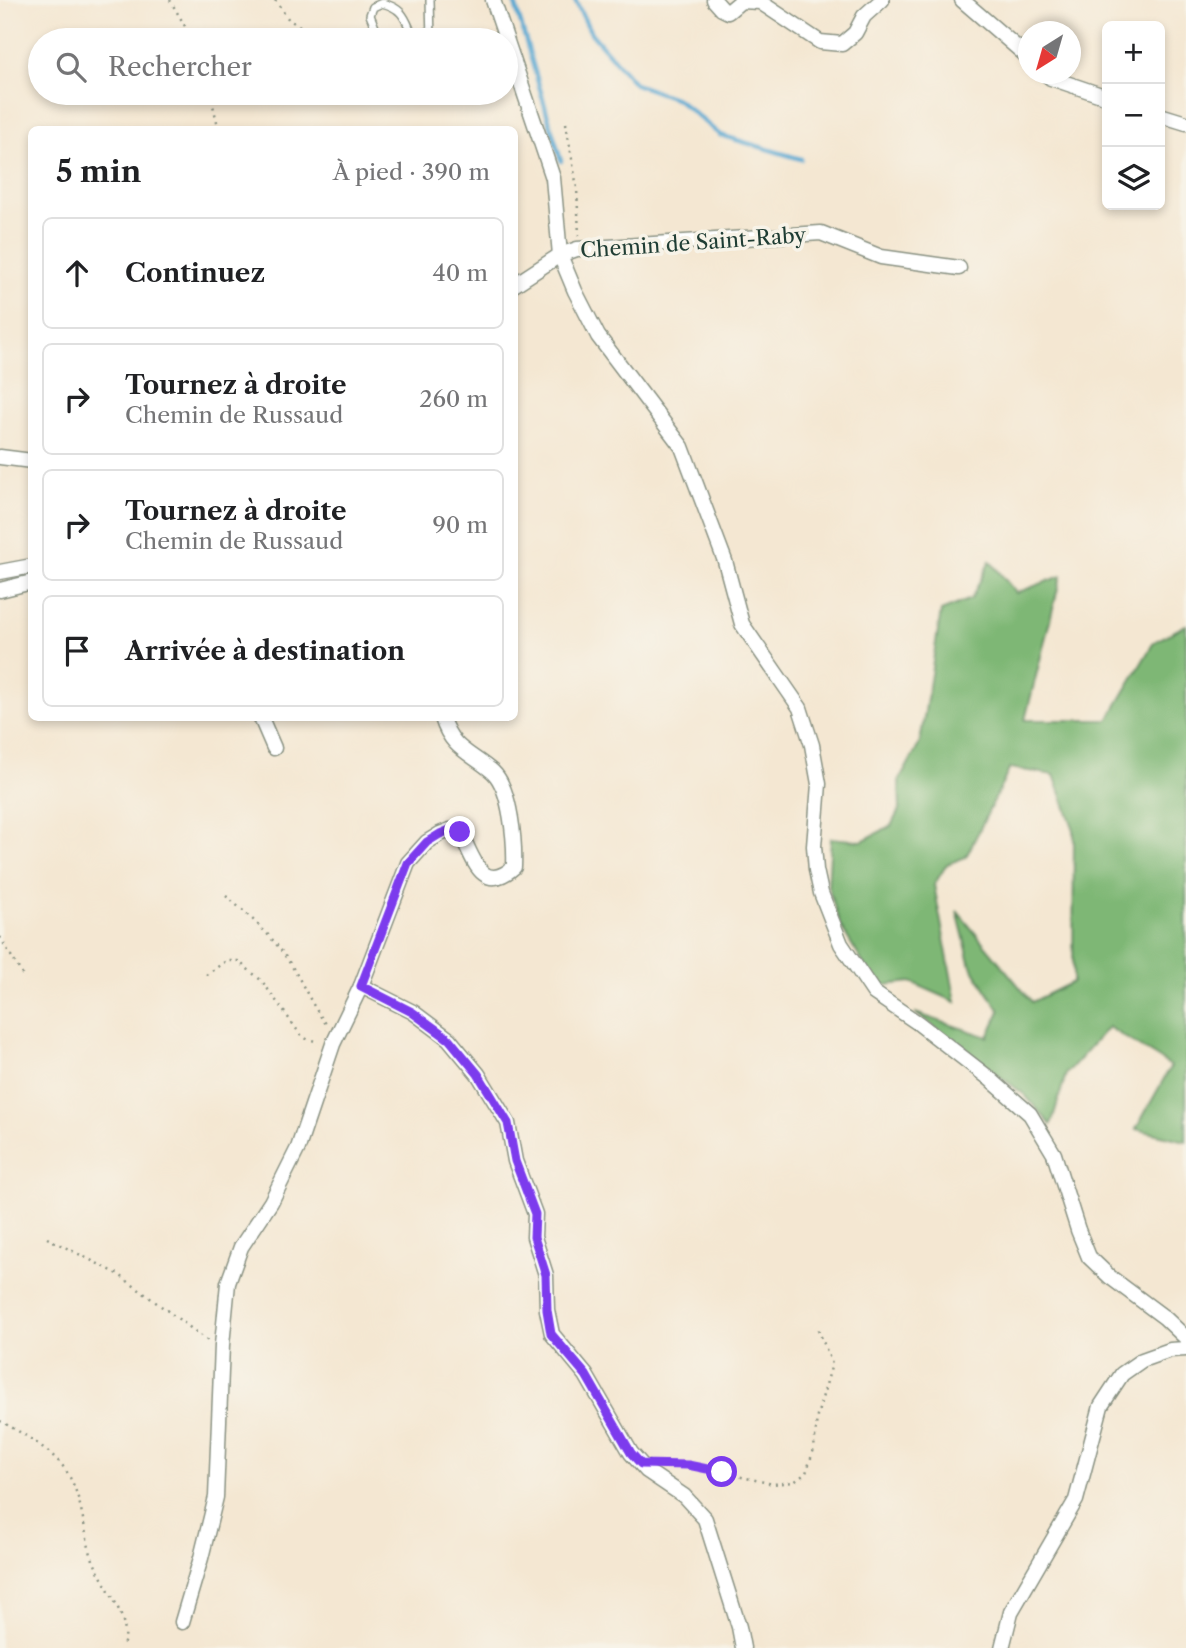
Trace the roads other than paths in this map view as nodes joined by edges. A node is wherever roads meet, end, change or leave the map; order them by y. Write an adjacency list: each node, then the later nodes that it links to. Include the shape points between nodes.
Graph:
1 (430, 0): 8 (lane)
2 (493, 0): 9 (street)
3 (714, 0): 4 (street, via 728,12 741,1 760,2 820,42 842,44)
4 (883, 0)
5 (962, 0): 10 (street)
6 (375, 28): 7 (lane, via 370,15 382,3 394,6)
7 (410, 28)
8 (431, 28)
9 (502, 28)
10 (1018, 48)
11 (518, 74): 16 (street, via 553,178)
12 (1069, 84): 13 (street)
13 (1102, 95)
14 (1165, 117): 15 (street)
15 (1186, 123)
16 (560, 255): 17 (street, Chemin de Saint-Raby, via 577,249 821,233 881,257); 18 (street, Chemin de Saint-Raby); 29 (street, via 598,337 682,447 725,561 742,624 800,708 819,784 816,870 841,944 874,993 1030,1114 1054,1154 1089,1257)
17 (959, 268)
18 (518, 282)
19 (0, 457): 20 (street)
20 (28, 460)
21 (28, 567): 22 (street)
22 (0, 572)
23 (28, 583): 24 (street)
24 (0, 590)
25 (262, 721): 27 (street)
26 (443, 721): 28 (street, via 448,736 495,774 509,809 514,867 503,876 490,877 478,871 460,832 450,830 427,842 408,863)
27 (274, 748)
28 (361, 986): 31 (street, via 337,1037 298,1148 271,1202 240,1247 228,1283 216,1497); 32 (street, via 412,1012 449,1039 478,1074 508,1123 515,1161 535,1214 534,1237 546,1275 551,1334 586,1375 631,1453 705,1519)
29 (1186, 1338)
30 (1186, 1349): 33 (street, via 1142,1360 1122,1374 1101,1406 1076,1500 1011,1612)
31 (181, 1622)
32 (743, 1648)
33 (1002, 1648)

